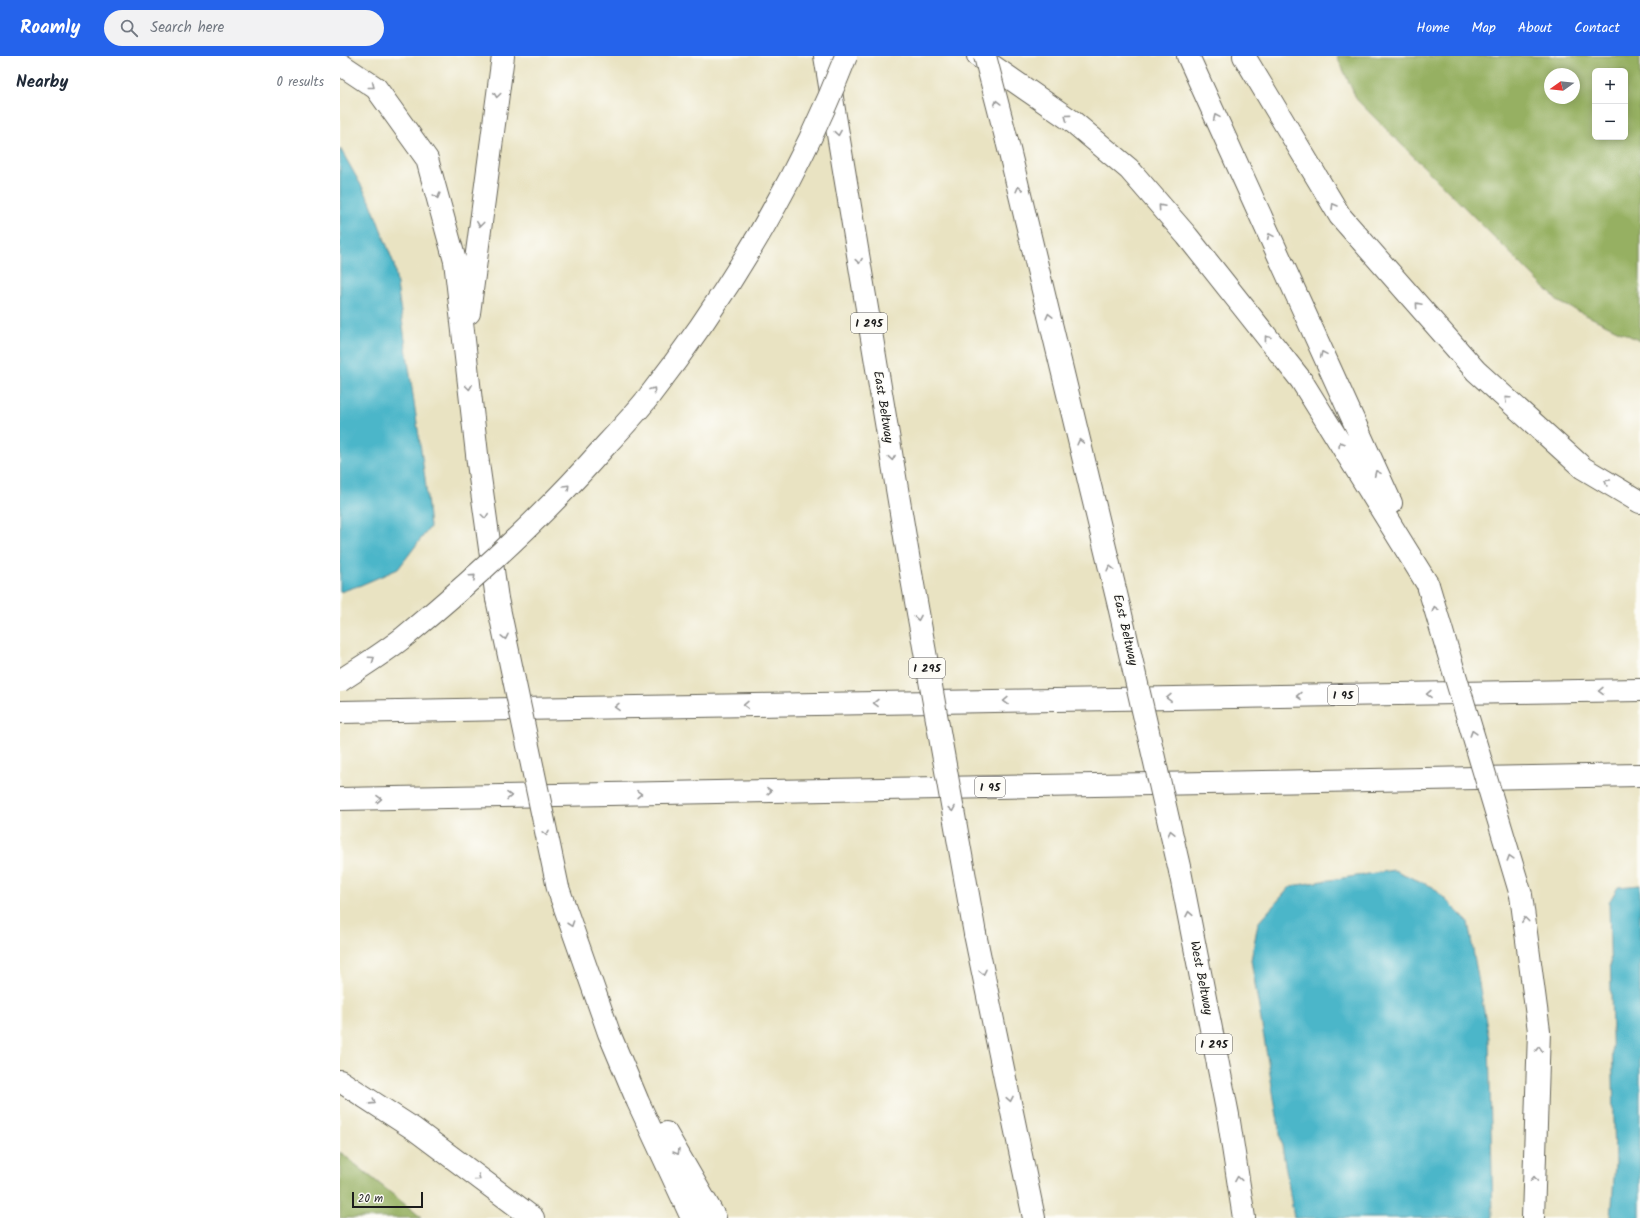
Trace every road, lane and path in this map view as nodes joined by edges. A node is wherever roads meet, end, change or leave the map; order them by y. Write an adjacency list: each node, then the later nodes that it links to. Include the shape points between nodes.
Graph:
1 (503, 56): 9 (highway, one-way to 9)
2 (846, 56): 12 (highway, one-way to 2, bridge, via 403,638 524,531 586,468 646,400 739,266 785,188)
3 (978, 56): 11 (highway, one-way to 3, via 1301,380 1187,236 1129,169 1072,121)
4 (985, 56): 17 (highway, East Beltway / I 295, one-way to 4, bridge, via 1120,606)
5 (1188, 56): 11 (highway, one-way to 5)
6 (1244, 56): 10 (highway, one-way to 6, via 1583,468 1476,371 1340,216)
7 (826, 61): 25 (highway, East Beltway / I 295, one-way to 25, bridge, via 974,934)
8 (340, 64): 9 (highway, one-way to 9, via 376,88 426,159 455,261)
9 (465, 348): 20 (highway, one-way to 20, bridge, via 497,599 558,888)
10 (1640, 502)
11 (1428, 585): 27 (highway, one-way to 11, bridge, via 1539,1031 1522,895)
12 (340, 681)
13 (1640, 690): 15 (highway, I 95, one-way to 15)
14 (340, 706): 15 (highway)
15 (368, 711): 16 (highway, I 95)
16 (340, 712)
17 (1150, 739): 26 (highway, West Beltway / I 295, one-way to 17, bridge, via 1226,1107 1180,871)
18 (1640, 775): 19 (highway, I 95, one-way to 18)
19 (340, 799)
20 (609, 1033): 23 (highway); 24 (highway, one-way to 24)
21 (340, 1081): 22 (highway, one-way to 22, via 414,1129)
22 (533, 1218)
23 (692, 1218)
24 (715, 1218)
25 (1034, 1218)
26 (1244, 1218)
27 (1533, 1218)

